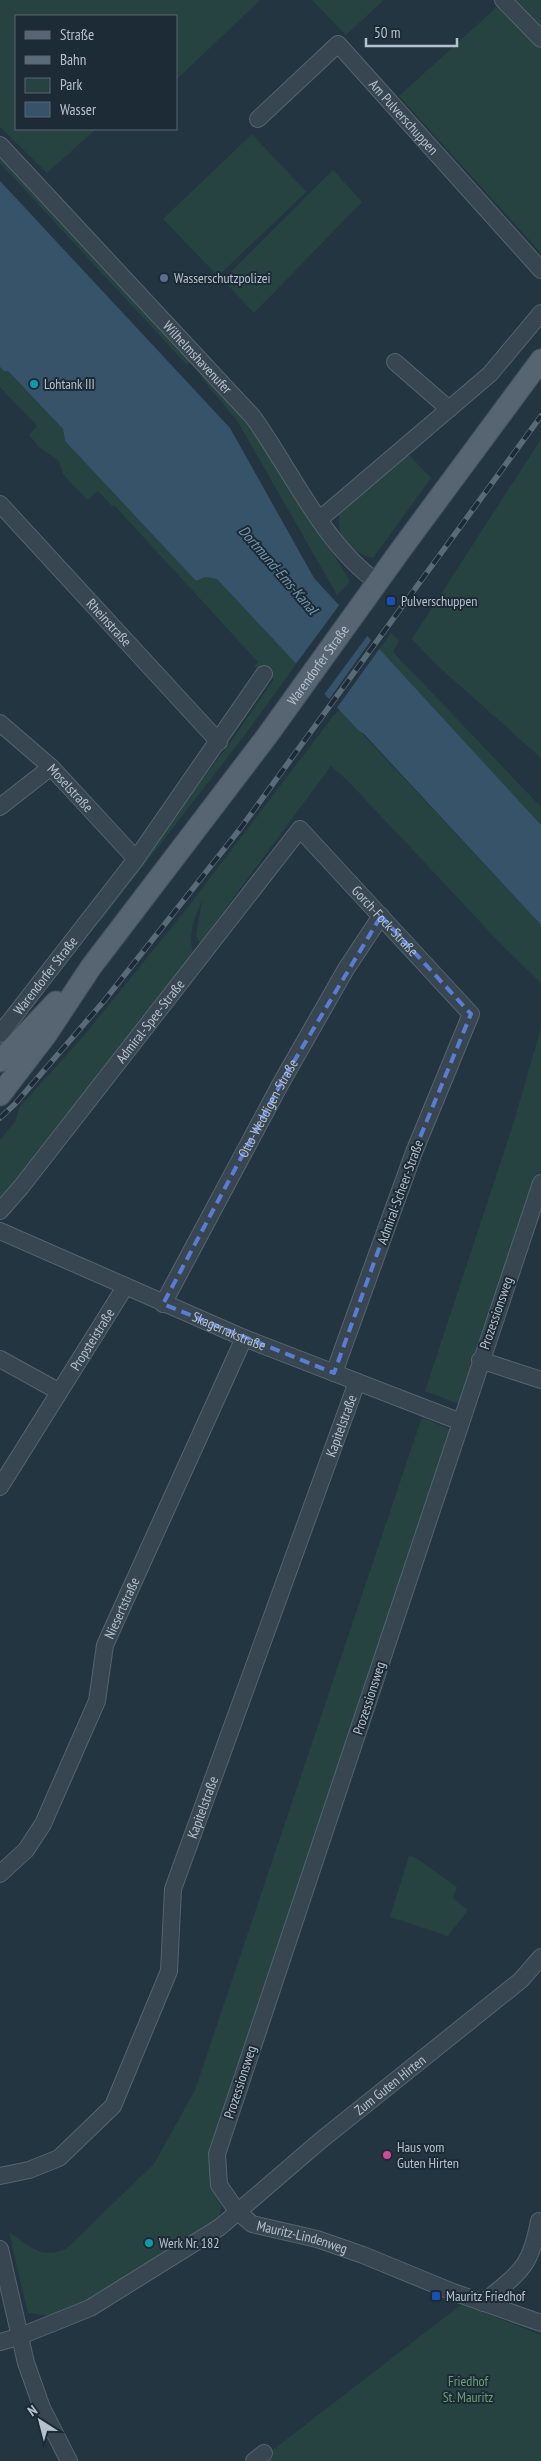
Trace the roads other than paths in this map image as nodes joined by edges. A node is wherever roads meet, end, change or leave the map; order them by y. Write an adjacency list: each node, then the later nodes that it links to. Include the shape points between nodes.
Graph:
1 (503, 0): 2 (street)
2 (541, 39)
3 (258, 118): 5 (street, Am Pulverschuppen, via 338,44)
4 (0, 145): 11 (street, Wilhelmshavenufer, via 253,417)
5 (541, 270)
6 (541, 314): 9 (street, via 490,374)
7 (541, 360): 12 (main road, Warendorfer Straße)
8 (396, 362): 9 (street)
9 (449, 409): 11 (street)
10 (0, 506): 15 (street, Rheinstraße)
11 (320, 519): 12 (street, Wilhelmshavenufer, via 360,570)
12 (377, 582): 21 (main road, Warendorfer Straße)
13 (264, 674): 15 (street, Warendorfer Straße)
14 (0, 723): 16 (street, Moselstraße)
15 (219, 742): 19 (street, Warendorfer Straße)
16 (50, 767): 17 (street); 19 (street, Moselstraße)
17 (0, 807)
18 (300, 828): 20 (street, Gorch-Fock-Straße); 27 (street, Admiral-Spee-Straße)
19 (136, 859): 23 (street, Warendorfer Straße)
20 (381, 916): 22 (street, Gorch-Fock-Straße); 30 (street, Otto-Weddigen-Straße, via 346,969 286,1075)
21 (91, 966): 24 (main road, Warendorfer Straße); 25 (main road, Warendorfer Straße, via 46,1035)
22 (471, 1014): 34 (street, Admiral-Scheer-Straße, via 414,1152)
23 (0, 1034)
24 (0, 1062)
25 (3, 1086)
26 (541, 1182): 33 (street, Prozessionsweg)
27 (0, 1211)
28 (0, 1231): 29 (street, Skagerrakstraße)
29 (125, 1287): 30 (street, Skagerrakstraße); 37 (street, Propsteistraße)
30 (163, 1304): 31 (street, Skagerrakstraße)
31 (244, 1338): 34 (street, Skagerrakstraße); 40 (street, Niesertstraße, via 105,1645 97,1701 43,1824 26,1850)
32 (0, 1359): 37 (street)
33 (480, 1360): 35 (street); 38 (street, Prozessionsweg)
34 (334, 1373): 36 (street, Skagerrakstraße)
35 (541, 1380)
36 (357, 1382): 38 (street, Skagerrakstraße); 42 (street, Kapitelstraße, via 173,1889 169,1971 113,2106 59,2158 29,2170)
37 (58, 1391): 39 (street, Propsteistraße)
38 (461, 1422): 43 (street, Prozessionsweg, via 217,2154 219,2185)
39 (0, 1486)
40 (0, 1874)
41 (541, 1957): 43 (street, Zum Guten Hirten, via 521,1980)
42 (0, 2176)
43 (237, 2211): 46 (street, Mauritz-Lindenweg, via 252,2224 317,2239); 48 (street, via 220,2227 101,2302)
44 (539, 2221): 46 (street, via 532,2254 524,2267)
45 (0, 2249): 48 (street)
46 (483, 2303): 47 (street, Mauritz-Lindenweg)
47 (541, 2323)
48 (18, 2337): 49 (street); 50 (street, via 42,2408)
49 (0, 2342)
50 (69, 2461)

